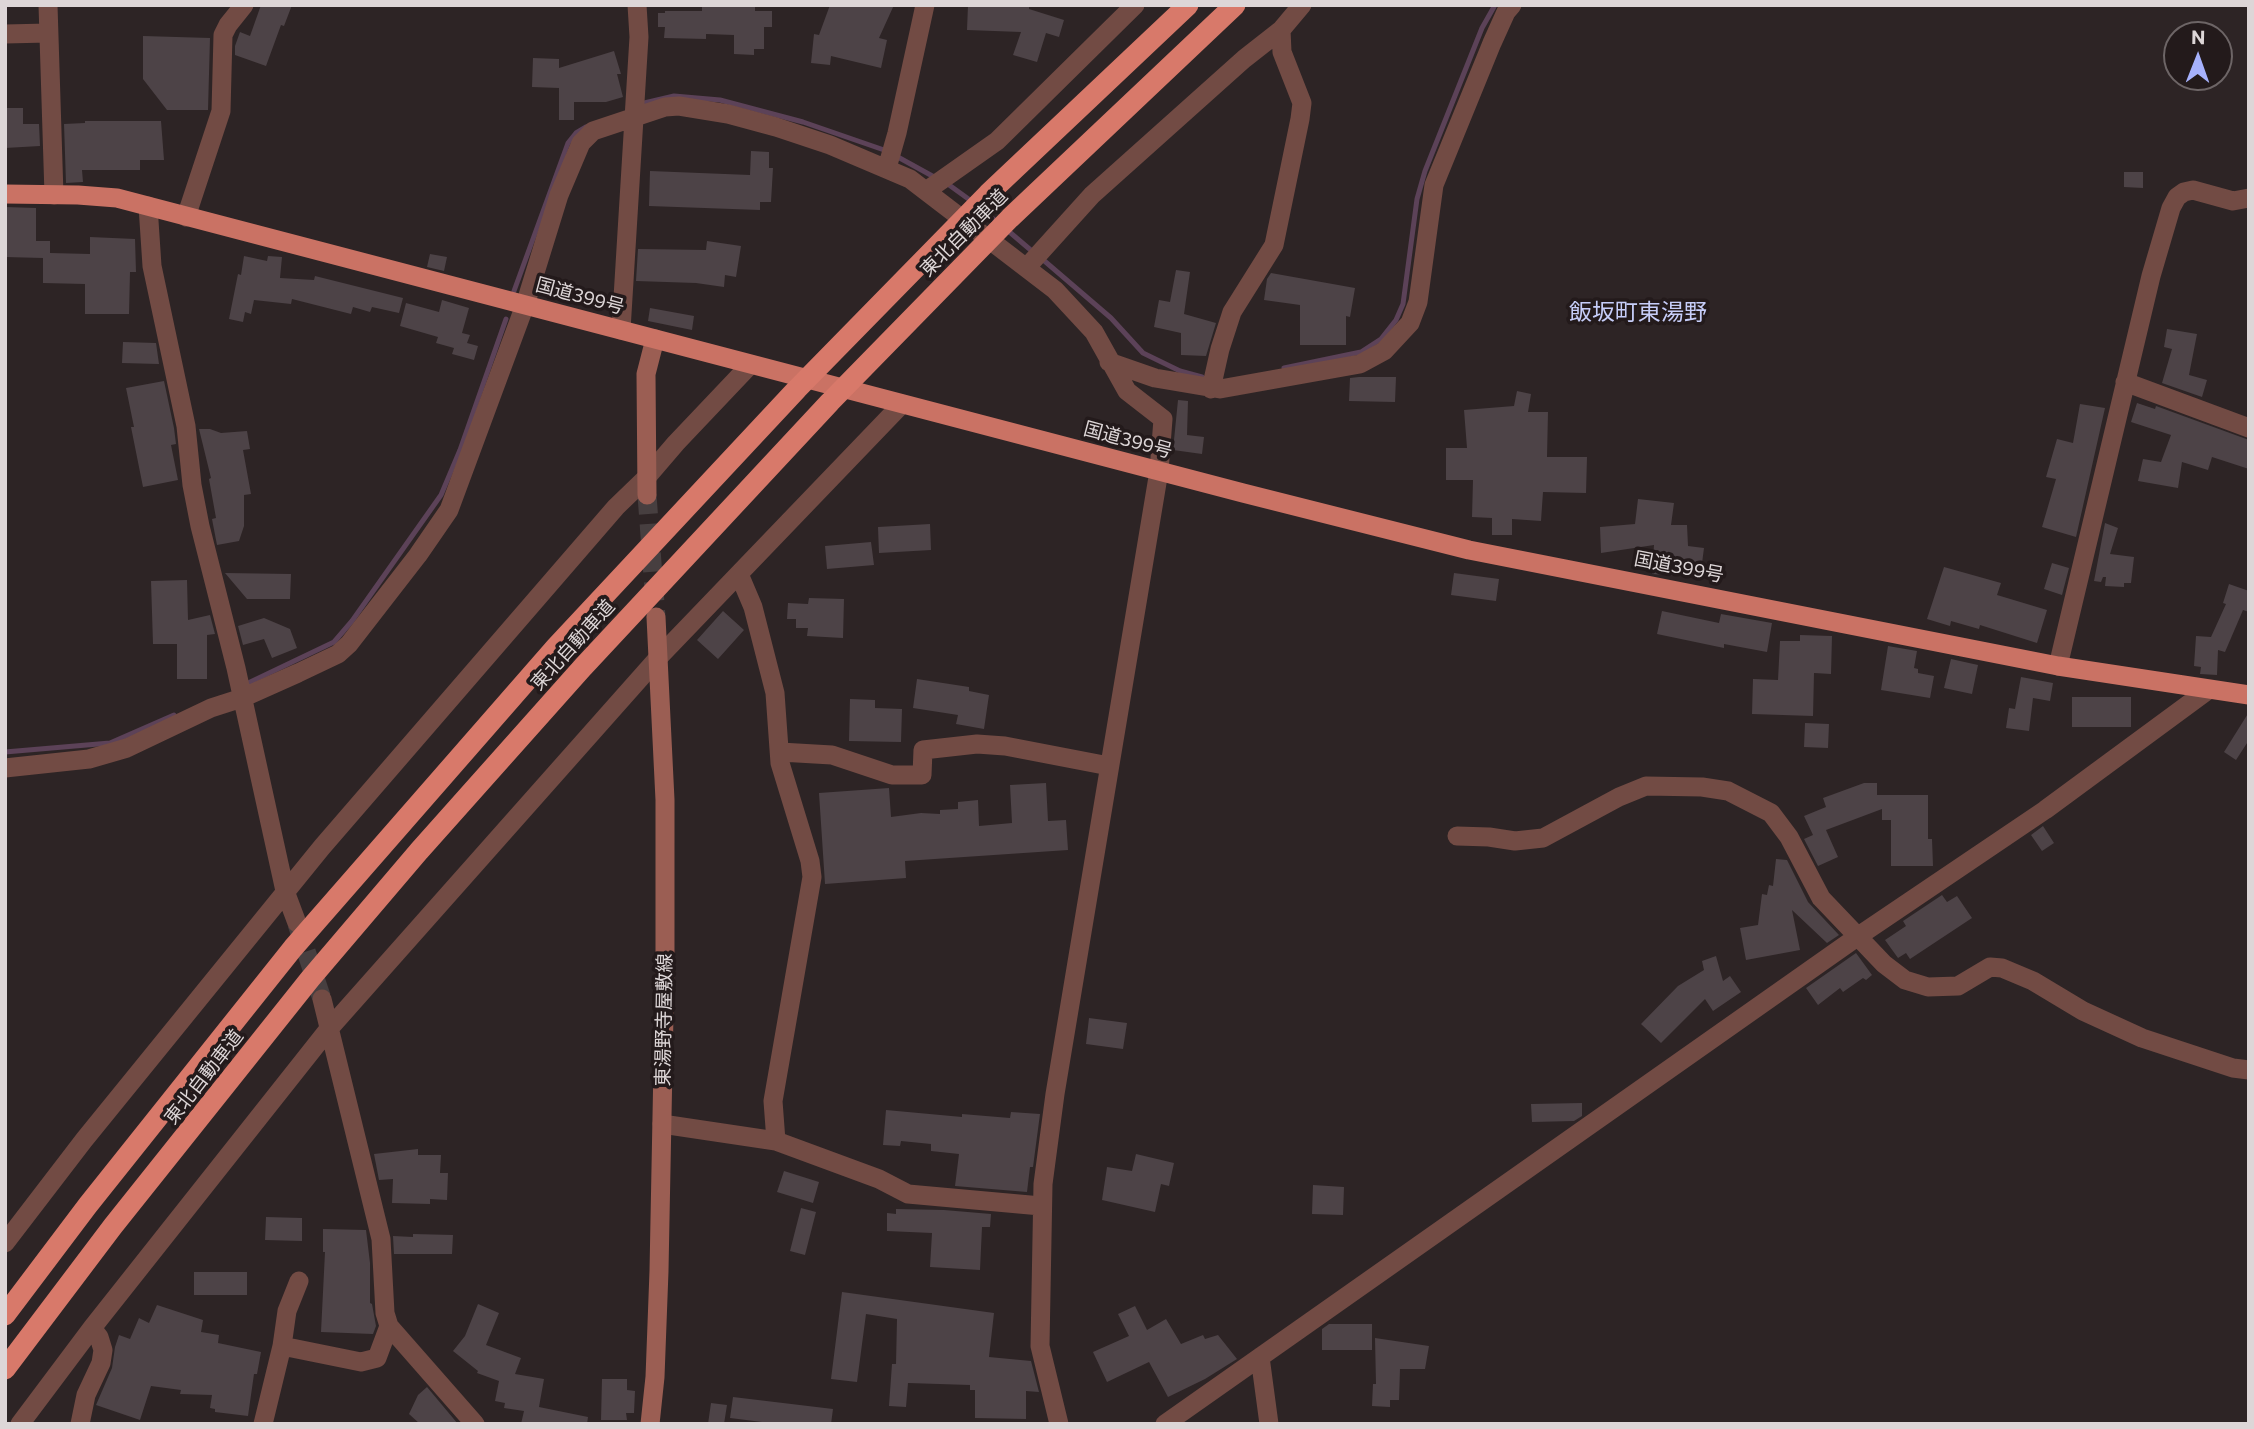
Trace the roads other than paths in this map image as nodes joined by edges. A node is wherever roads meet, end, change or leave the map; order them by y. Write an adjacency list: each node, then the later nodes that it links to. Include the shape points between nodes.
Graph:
1 (48, 5): 10 (street)
2 (244, 5): 19 (street, via 223,35 221,111)
3 (637, 5): 12 (street)
4 (925, 5): 13 (street)
5 (1135, 5): 14 (street, via 997,141)
6 (1188, 5): 54 (highway, 東北自動車道, via 988,194 797,388 556,647 302,938)
7 (1235, 5): 59 (highway, 東北自動車道, via 1010,218 698,540 583,667 310,979)
8 (1512, 5): 26 (street, via 1434,185 1418,302 1404,331 1384,351 1360,364 1237,387)
9 (1288, 14): 20 (street, via 1092,195); 26 (street, via 1282,52 1302,103 1300,119 1273,245 1232,312)
10 (48, 33): 11 (street); 16 (street)
11 (5, 34)
12 (635, 107): 13 (street, via 679,106 728,114); 21 (street, via 581,142 559,195); 22 (street)
13 (890, 158): 14 (street, via 909,179)
14 (930, 189): 20 (street)
15 (5, 194): 16 (highway, 国道399号)
16 (54, 195): 18 (highway, 国道399号, via 117,198)
17 (2249, 198): 27 (street, via 2233,201 2193,190 2177,197 2158,251)
18 (148, 206): 19 (highway, 国道399号); 37 (street, via 152,266 186,426 192,485)
19 (186, 216): 21 (highway, 国道399号)
20 (1034, 260): 24 (street, via 1094,332)
21 (525, 305): 22 (highway, 国道399号); 37 (street, via 449,510 418,555 338,654)
22 (621, 330): 23 (highway, 国道399号)
23 (655, 339): 25 (highway, 国道399号); 31 (main road, via 646,374)
24 (1109, 362): 26 (street, via 1155,378); 30 (street, via 1127,391 1163,419)
25 (750, 365): 28 (highway, 国道399号); 31 (street, via 676,443)
26 (1212, 380)
27 (2125, 382): 29 (street); 35 (street)
28 (902, 404): 30 (highway, 国道399号); 32 (street)
29 (2249, 428)
30 (1159, 471): 35 (highway, 国道399号, via 1469,550); 40 (street)
31 (647, 486): 43 (street, via 616,508)
32 (739, 574): 34 (street); 39 (street, via 753,607 775,693)
33 (656, 617): 34 (main road, 東湯野寺屋敷線)
34 (658, 658): 47 (street); 49 (main road, 東湯野寺屋敷線, via 665,800)
35 (2057, 666): 36 (highway, 国道399号)
36 (2207, 690): 38 (highway, 国道399号); 45 (street, via 2045,810)
37 (241, 695): 41 (street, via 127,748 89,759); 43 (street)
38 (2249, 695)
39 (780, 752): 40 (street, via 832,755 892,775 922,775 923,750 977,744); 50 (street, via 812,877 774,1101)
40 (1109, 766): 51 (street)
41 (5, 768)
42 (1457, 836): 45 (street, via 1515,841 1543,838 1646,786 1728,790 1771,813 1821,898)
43 (285, 891): 44 (street); 52 (street)
44 (297, 923)
45 (1857, 937): 48 (street, via 1905,979 1928,987 1958,986 1990,967 2002,968 2142,1038); 58 (street)
46 (322, 999): 47 (street)
47 (328, 1030): 55 (street, via 381,1239); 56 (street)
48 (2249, 1070)
49 (662, 1124): 50 (street); 64 (main road, 東湯野寺屋敷線)
50 (776, 1141): 51 (street, via 879,1178 908,1194)
51 (1041, 1206): 65 (street, via 1040,1346)
52 (5, 1244)
53 (299, 1280): 57 (street, via 287,1311)
54 (5, 1315)
55 (389, 1326): 57 (street, via 377,1357 361,1362); 63 (street)
56 (92, 1328): 60 (street); 61 (street, via 103,1350)
57 (282, 1346): 62 (street)
58 (1260, 1357): 66 (street); 67 (street)
59 (5, 1369)
60 (20, 1424)
61 (80, 1424)
62 (262, 1424)
63 (475, 1424)
64 (650, 1424)
65 (1059, 1424)
66 (1165, 1424)
67 (1269, 1424)

